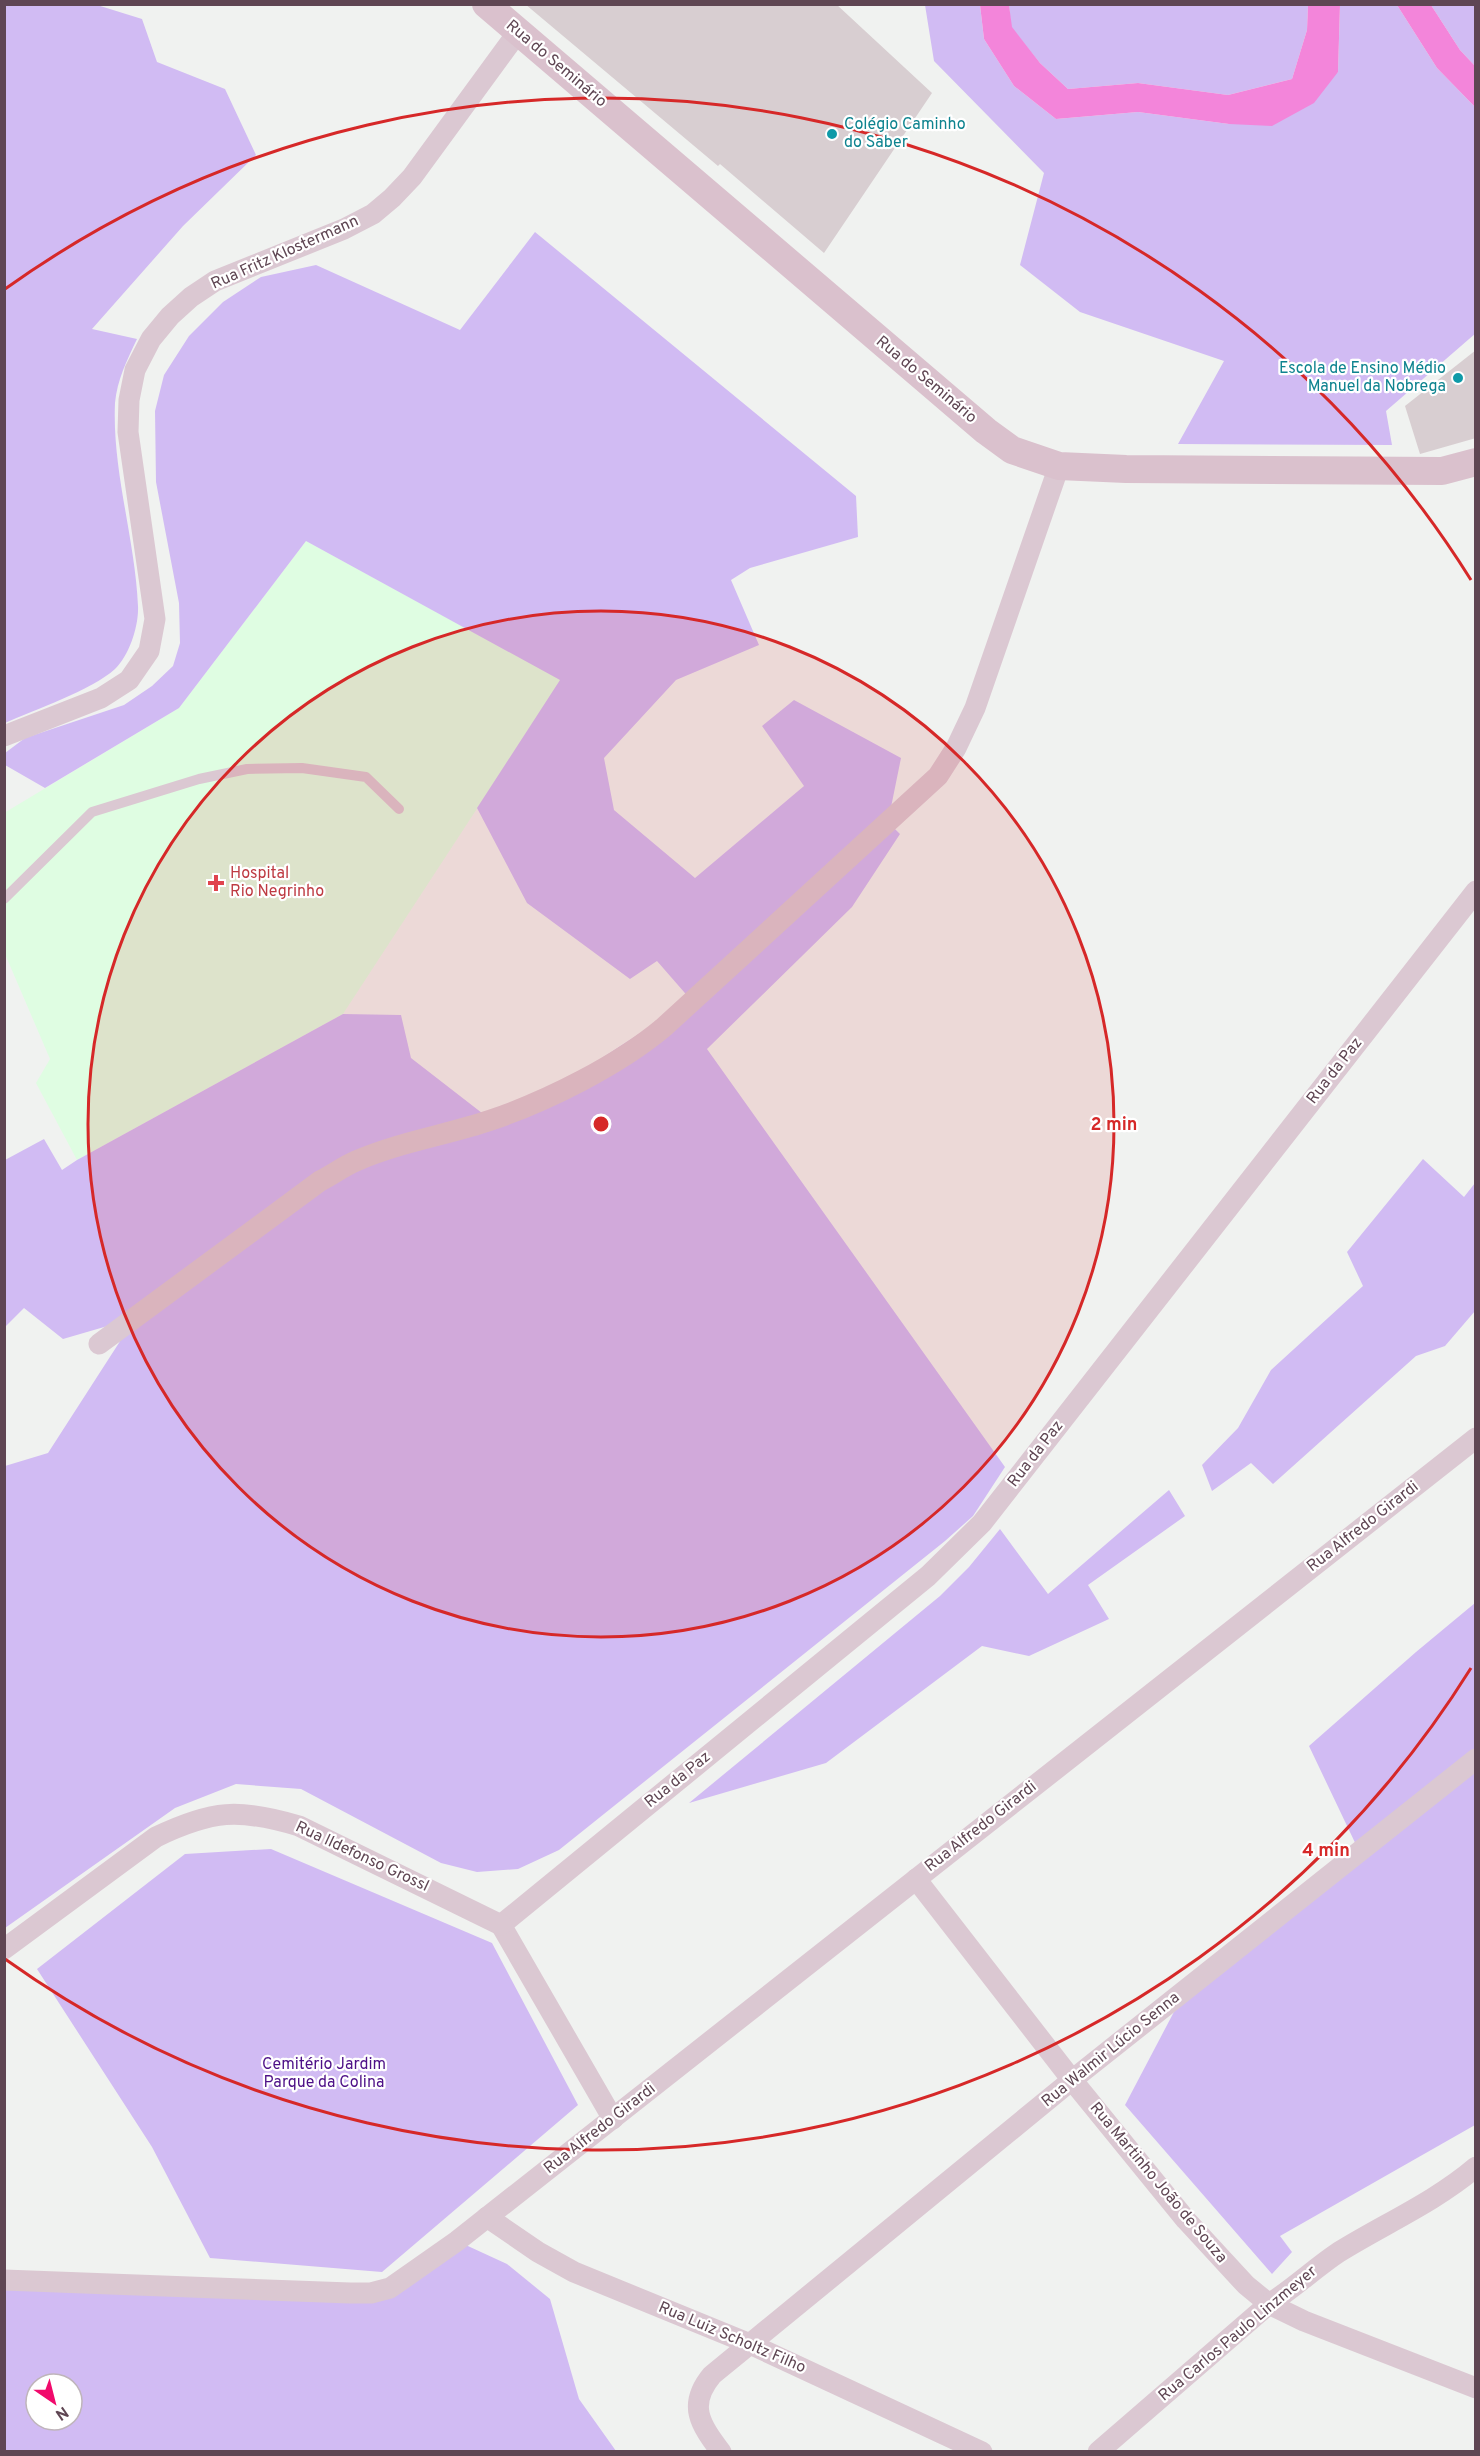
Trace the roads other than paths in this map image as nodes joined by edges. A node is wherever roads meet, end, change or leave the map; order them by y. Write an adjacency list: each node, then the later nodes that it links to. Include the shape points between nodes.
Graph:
1 (486, 4): 2 (street, Rua do Seminário)
2 (519, 32): 4 (street, Rua do Seminário, via 986,431 1012,450); 5 (street, Rua Fritz Klostermann, via 412,177 373,214 215,281 177,309 151,339 135,370 128,432 155,619 149,651 129,680 101,698)
3 (1476, 462): 4 (street, Rua do Seminário, via 1442,471)
4 (1059, 466): 9 (street, via 975,708 938,776 664,1027 614,1063 530,1105 355,1161 320,1181)
5 (4, 736)
6 (399, 809): 8 (lane, via 366,777 302,768 237,771 199,779 92,812)
7 (1476, 891): 13 (street, Rua da Paz, via 974,1532 928,1576)
8 (4, 899)
9 (99, 1344)
10 (1476, 1438): 12 (street, Rua Alfredo Girardi)
11 (1476, 1759): 15 (street, Rua Walmir Lúcio Senna)
12 (916, 1879): 15 (street, Rua Martinho João de Souza); 16 (street, Rua Alfredo Girardi)
13 (501, 1925): 14 (street, Rua Ildefonso Grossl, via 299,1826 268,1817 233,1814 207,1816 156,1837); 16 (street)
14 (4, 1949)
15 (1072, 2080): 20 (street, Rua Martinho João de Souza, via 1186,2220 1246,2285); 21 (street, Rua Walmir Lúcio Senna)
16 (613, 2119): 18 (street, Rua Alfredo Girardi)
17 (1476, 2167): 20 (street, Rua Carlos Paulo Linzmeyer, via 1457,2183 1338,2253)
18 (486, 2217): 19 (street, Rua Alfredo Girardi, via 411,2276 371,2293); 21 (street, Rua Luiz Scholtz Filho, via 574,2272)
19 (4, 2280)
20 (1269, 2304): 22 (street, Rua Martinho João de Souza); 25 (street, Rua Carlos Paulo Linzmeyer)
21 (750, 2344): 23 (street, Rua Walmir Lúcio Senna, via 712,2375 702,2387 697,2403 700,2419); 24 (street, Rua Luiz Scholtz Filho)
22 (1476, 2388)
23 (721, 2451)
24 (982, 2451)
25 (1098, 2451)

